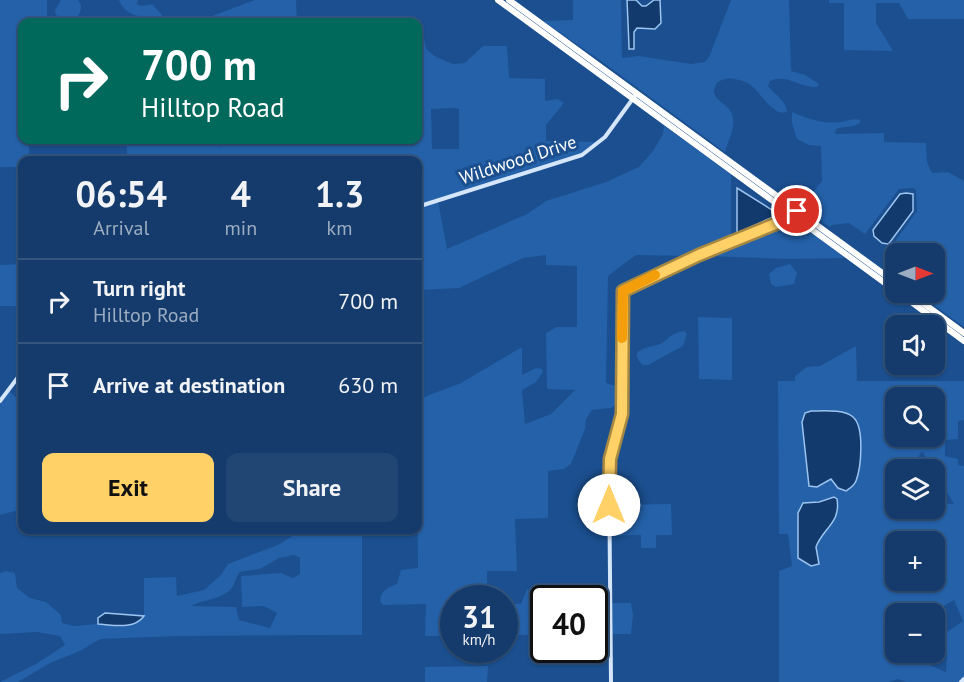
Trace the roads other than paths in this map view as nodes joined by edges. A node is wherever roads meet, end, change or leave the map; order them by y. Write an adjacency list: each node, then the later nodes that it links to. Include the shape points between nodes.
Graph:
1 (498, 0): 3 (highway)
2 (509, 0): 3 (highway)
3 (635, 96): 4 (street, Wildwood Drive, via 605,137 582,155); 5 (highway)
4 (422, 205)
5 (795, 213): 6 (highway); 7 (highway); 14 (street, via 623,291 622,414 609,470)
6 (885, 275)
7 (885, 283)
8 (912, 303): 11 (highway)
9 (923, 303): 10 (highway)
10 (964, 333)
11 (964, 341)
12 (18, 377): 13 (street)
13 (0, 401)
14 (611, 682)

